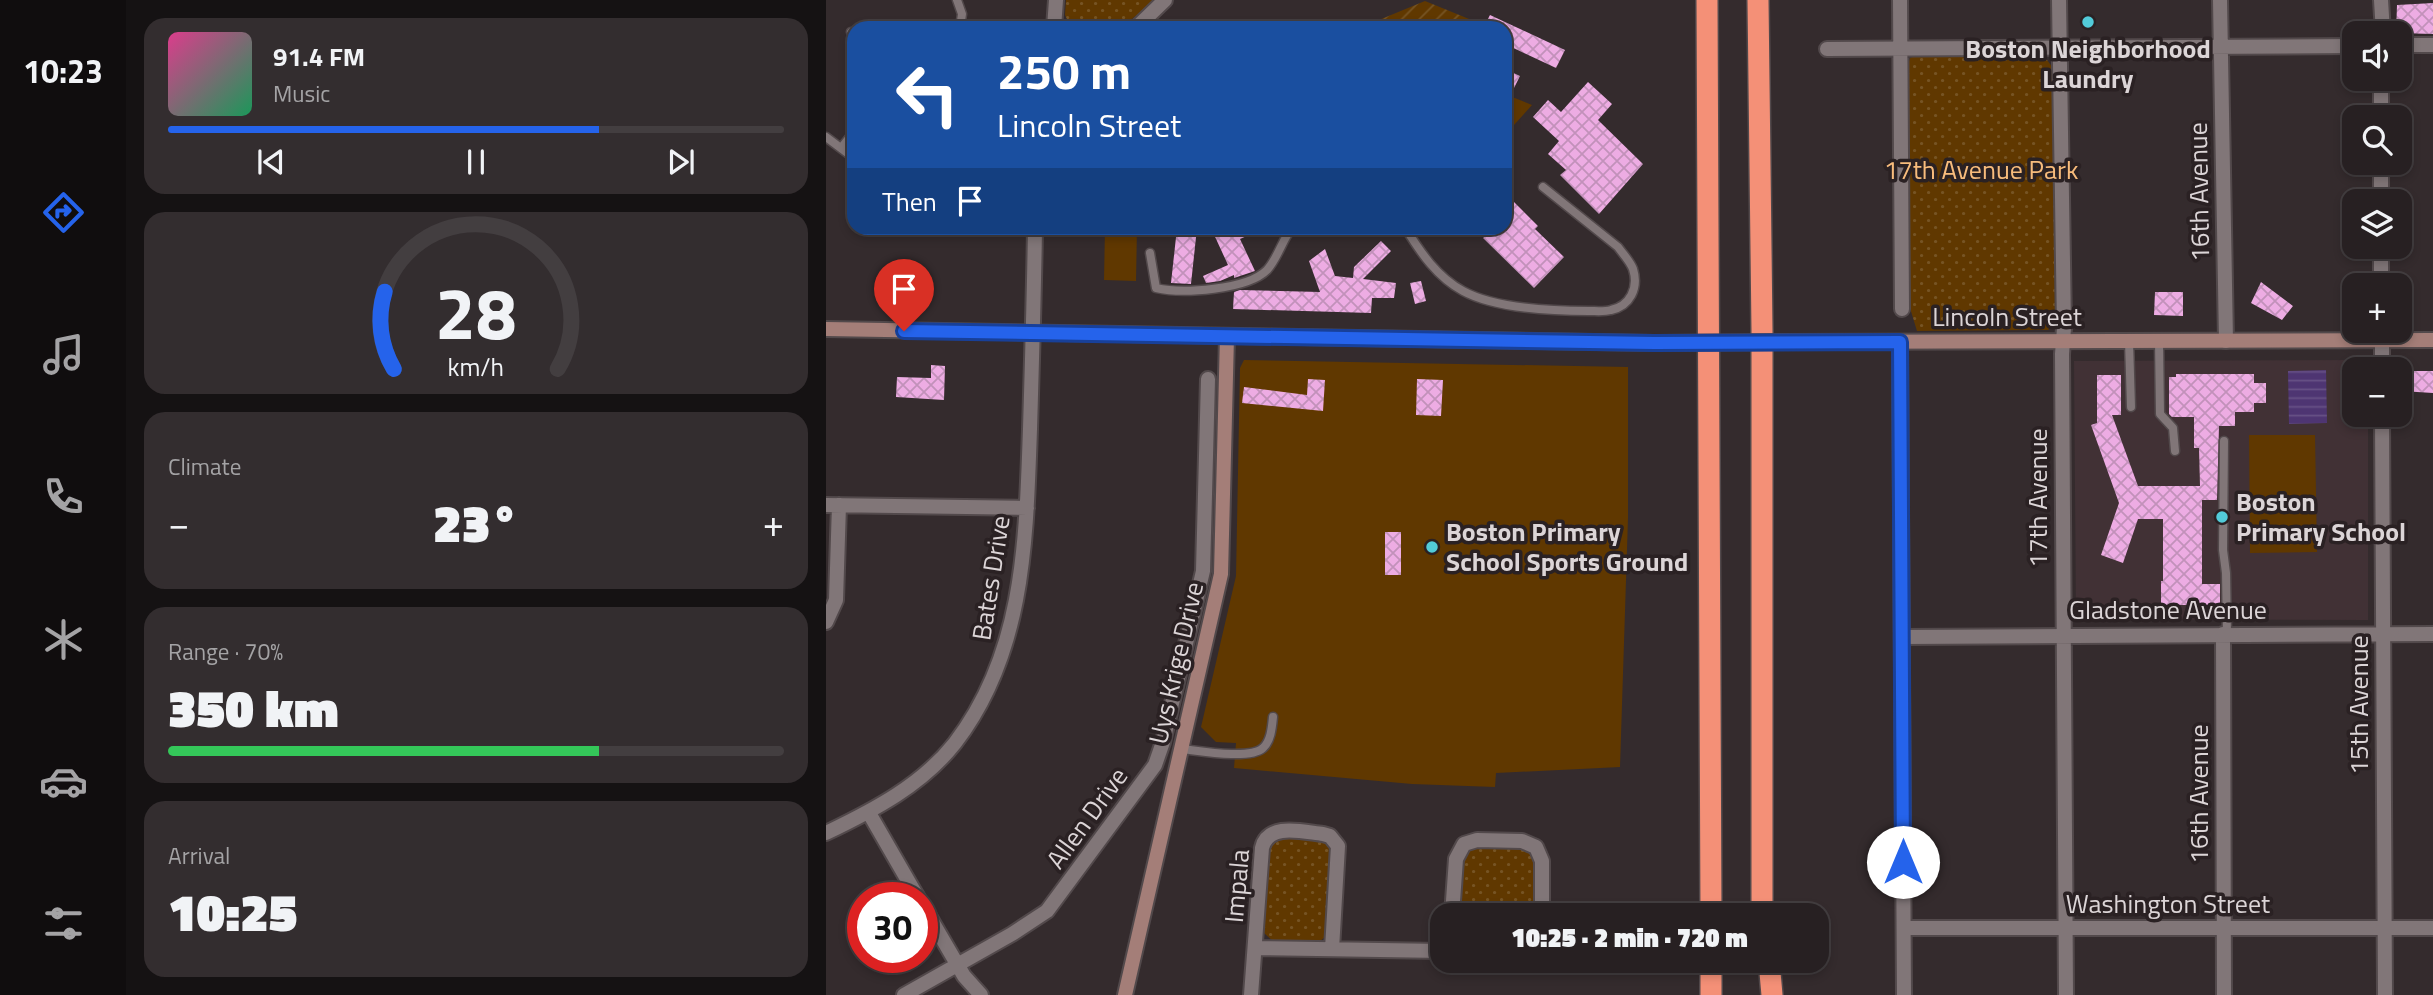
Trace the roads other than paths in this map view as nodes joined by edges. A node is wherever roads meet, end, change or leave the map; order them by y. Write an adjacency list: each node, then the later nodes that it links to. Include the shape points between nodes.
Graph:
1 (957, 0): 10 (lane)
2 (1056, 0): 11 (street)
3 (1165, 0): 12 (street)
4 (1707, 0): 62 (highway)
5 (1758, 0): 63 (highway)
6 (1900, 0): 19 (street)
7 (2060, 0): 15 (street, 17th Avenue)
8 (2220, 0): 18 (street, 16th Avenue)
9 (2381, 0): 13 (street)
10 (961, 21)
11 (1054, 21)
12 (1143, 21)
13 (2382, 21)
14 (2433, 45): 17 (street)
15 (2060, 46): 18 (street); 19 (street); 37 (street, 17th Avenue)
16 (2342, 46): 18 (street)
17 (2412, 46)
18 (2221, 47): 40 (street, 16th Avenue)
19 (1900, 48): 20 (street); 30 (street)
20 (1827, 49)
21 (826, 136): 23 (lane)
22 (847, 141): 23 (lane)
23 (841, 148): 24 (lane)
24 (847, 153)
25 (1544, 187): 28 (lane, via 1618,247 1633,268 1633,295 1623,305 1610,311 1558,311 1474,296 1442,277)
26 (1035, 235): 32 (street, Bates Drive)
27 (1286, 235): 29 (lane, via 1260,276 1209,290 1156,288)
28 (1409, 235)
29 (1150, 253)
30 (1902, 310)
31 (826, 329): 32 (street, Lincoln Street)
32 (1032, 333): 33 (street, Lincoln Street); 48 (street, Bates Drive)
33 (1227, 335): 41 (street, Lincoln Street, bridge, via 1654,343); 56 (street, Uys Krige Drive, via 1221,574)
34 (2342, 337): 40 (street, Lincoln Street)
35 (2412, 338): 36 (street, Lincoln Street)
36 (2433, 340)
37 (2063, 341): 38 (street, Lincoln Street); 41 (street, Lincoln Street); 53 (street, 17th Avenue)
38 (2129, 341): 39 (street, Lincoln Street); 43 (lane)
39 (2159, 341): 40 (street, Lincoln Street); 46 (lane, via 2160,414 2173,428)
40 (2226, 341)
41 (1900, 342): 54 (street)
42 (1208, 379): 73 (street, Allen Drive, via 1203,571 1160,754 1052,906)
43 (2131, 407)
44 (2382, 427): 51 (street, 15th Avenue)
45 (2224, 441): 50 (lane)
46 (2175, 451)
47 (832, 505): 48 (street); 49 (street, via 836,600)
48 (1027, 508): 57 (street, Bates Drive, via 1016,602 993,682 953,745 924,775)
49 (826, 622)
50 (2225, 634): 51 (street, Gladstone Avenue); 53 (street, Gladstone Avenue); 68 (street, 16th Avenue)
51 (2383, 634): 52 (street, Gladstone Avenue); 64 (street, 15th Avenue)
52 (2433, 634)
53 (2063, 635): 54 (street, Gladstone Avenue); 67 (street, 17th Avenue)
54 (1903, 638): 66 (street)
55 (1273, 717): 56 (lane, via 1266,745 1253,754)
56 (1182, 750): 80 (street, Uys Krige Drive)
57 (869, 813): 58 (street, Bates Drive); 59 (street)
58 (826, 833)
59 (909, 882)
60 (1453, 903): 61 (street, via 1457,853 1464,844 1478,840 1522,841 1536,847 1542,862)
61 (1542, 903)
62 (1711, 903)
63 (1763, 903)
64 (2385, 928): 65 (street, Washington Street); 68 (street, Washington Street); 87 (street, 15th Avenue)
65 (2433, 928)
66 (1904, 929): 67 (street, Washington Street); 84 (street)
67 (2066, 929): 68 (street, Washington Street); 85 (street, 17th Avenue)
68 (2224, 929): 86 (street, 16th Avenue)
69 (938, 932): 73 (street)
70 (1256, 948): 71 (street); 71 (street, Impala, via 1263,843 1269,835 1282,831 1327,835 1338,846); 81 (street, Impala)
71 (1332, 949): 72 (street)
72 (1430, 951)
73 (957, 965): 78 (street, Allen Drive); 79 (street)
74 (1711, 973): 77 (highway)
75 (1762, 973): 82 (highway)
76 (1770, 973): 83 (highway)
77 (1710, 992)
78 (905, 995)
79 (981, 995)
80 (1125, 995)
81 (1251, 995)
82 (1763, 995)
83 (1772, 995)
84 (1904, 995)
85 (2066, 995)
86 (2224, 995)
87 (2385, 995)

